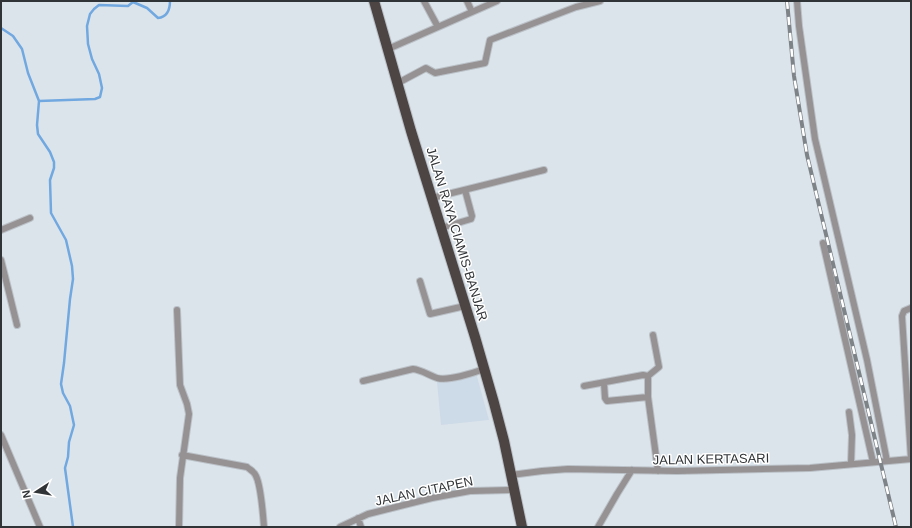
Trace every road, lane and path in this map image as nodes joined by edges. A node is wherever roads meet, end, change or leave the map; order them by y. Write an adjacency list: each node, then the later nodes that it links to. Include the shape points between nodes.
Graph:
1 (374, 1): 10 (highway, JALAN RAYA CIAMIS-BANJAR)
2 (424, 1): 9 (street)
3 (467, 1): 8 (street)
4 (497, 1): 8 (street)
5 (600, 1): 7 (street)
6 (797, 1): 38 (street, via 798,26 815,139)
7 (575, 4): 11 (street, via 490,40 485,62 435,73 427,68)
8 (472, 12): 9 (street)
9 (438, 27): 10 (street)
10 (388, 49): 11 (highway, JALAN RAYA CIAMIS-BANJAR)
11 (398, 83): 14 (highway, JALAN RAYA CIAMIS-BANJAR)
12 (544, 170): 13 (street)
13 (465, 190): 14 (street); 16 (street, via 472,219)
14 (432, 198): 16 (highway, JALAN RAYA CIAMIS-BANJAR)
15 (30, 218): 17 (street)
16 (442, 228): 22 (highway, JALAN RAYA CIAMIS-BANJAR)
17 (1, 230)
18 (823, 243): 39 (street)
19 (1, 260): 20 (street)
20 (3, 278): 25 (street)
21 (420, 281): 22 (street, via 430,314)
22 (465, 306): 28 (highway, JALAN RAYA CIAMIS-BANJAR)
23 (911, 308): 27 (street, via 904,311 902,316)
24 (177, 310): 36 (street, via 180,385 189,414)
25 (17, 325)
26 (654, 335): 29 (street, via 659,367)
27 (909, 366): 37 (street)
28 (484, 369): 30 (street, via 443,379 413,369); 43 (highway, JALAN RAYA CIAMIS-BANJAR)
29 (648, 376): 31 (street); 33 (street)
30 (364, 381)
31 (604, 383): 32 (street); 33 (street, via 605,398 608,401)
32 (584, 386)
33 (648, 397): 42 (street)
34 (849, 412): 40 (street, via 852,435)
35 (1, 435): 46 (street)
36 (182, 455): 47 (street); 48 (street, via 246,467 254,472 257,476)
37 (911, 459): 38 (street, JALAN KERTASARI)
38 (887, 461): 39 (street, JALAN KERTASARI)
39 (873, 462): 40 (street, JALAN KERTASARI)
40 (851, 464): 42 (street, JALAN KERTASARI, via 788,469)
41 (632, 470): 42 (street, JALAN KERTASARI); 43 (street, JALAN KERTASARI, via 568,469); 52 (street)
42 (658, 471)
43 (511, 475): 44 (highway, JALAN RAYA CIAMIS-BANJAR)
44 (514, 490): 45 (street, JALAN CITAPEN, via 457,494); 51 (highway, JALAN RAYA CIAMIS-BANJAR)
45 (358, 518): 49 (street, JALAN CITAPEN); 50 (street)
46 (40, 527)
47 (179, 527)
48 (264, 527)
49 (340, 527)
50 (361, 527)
51 (522, 527)
52 (598, 527)

